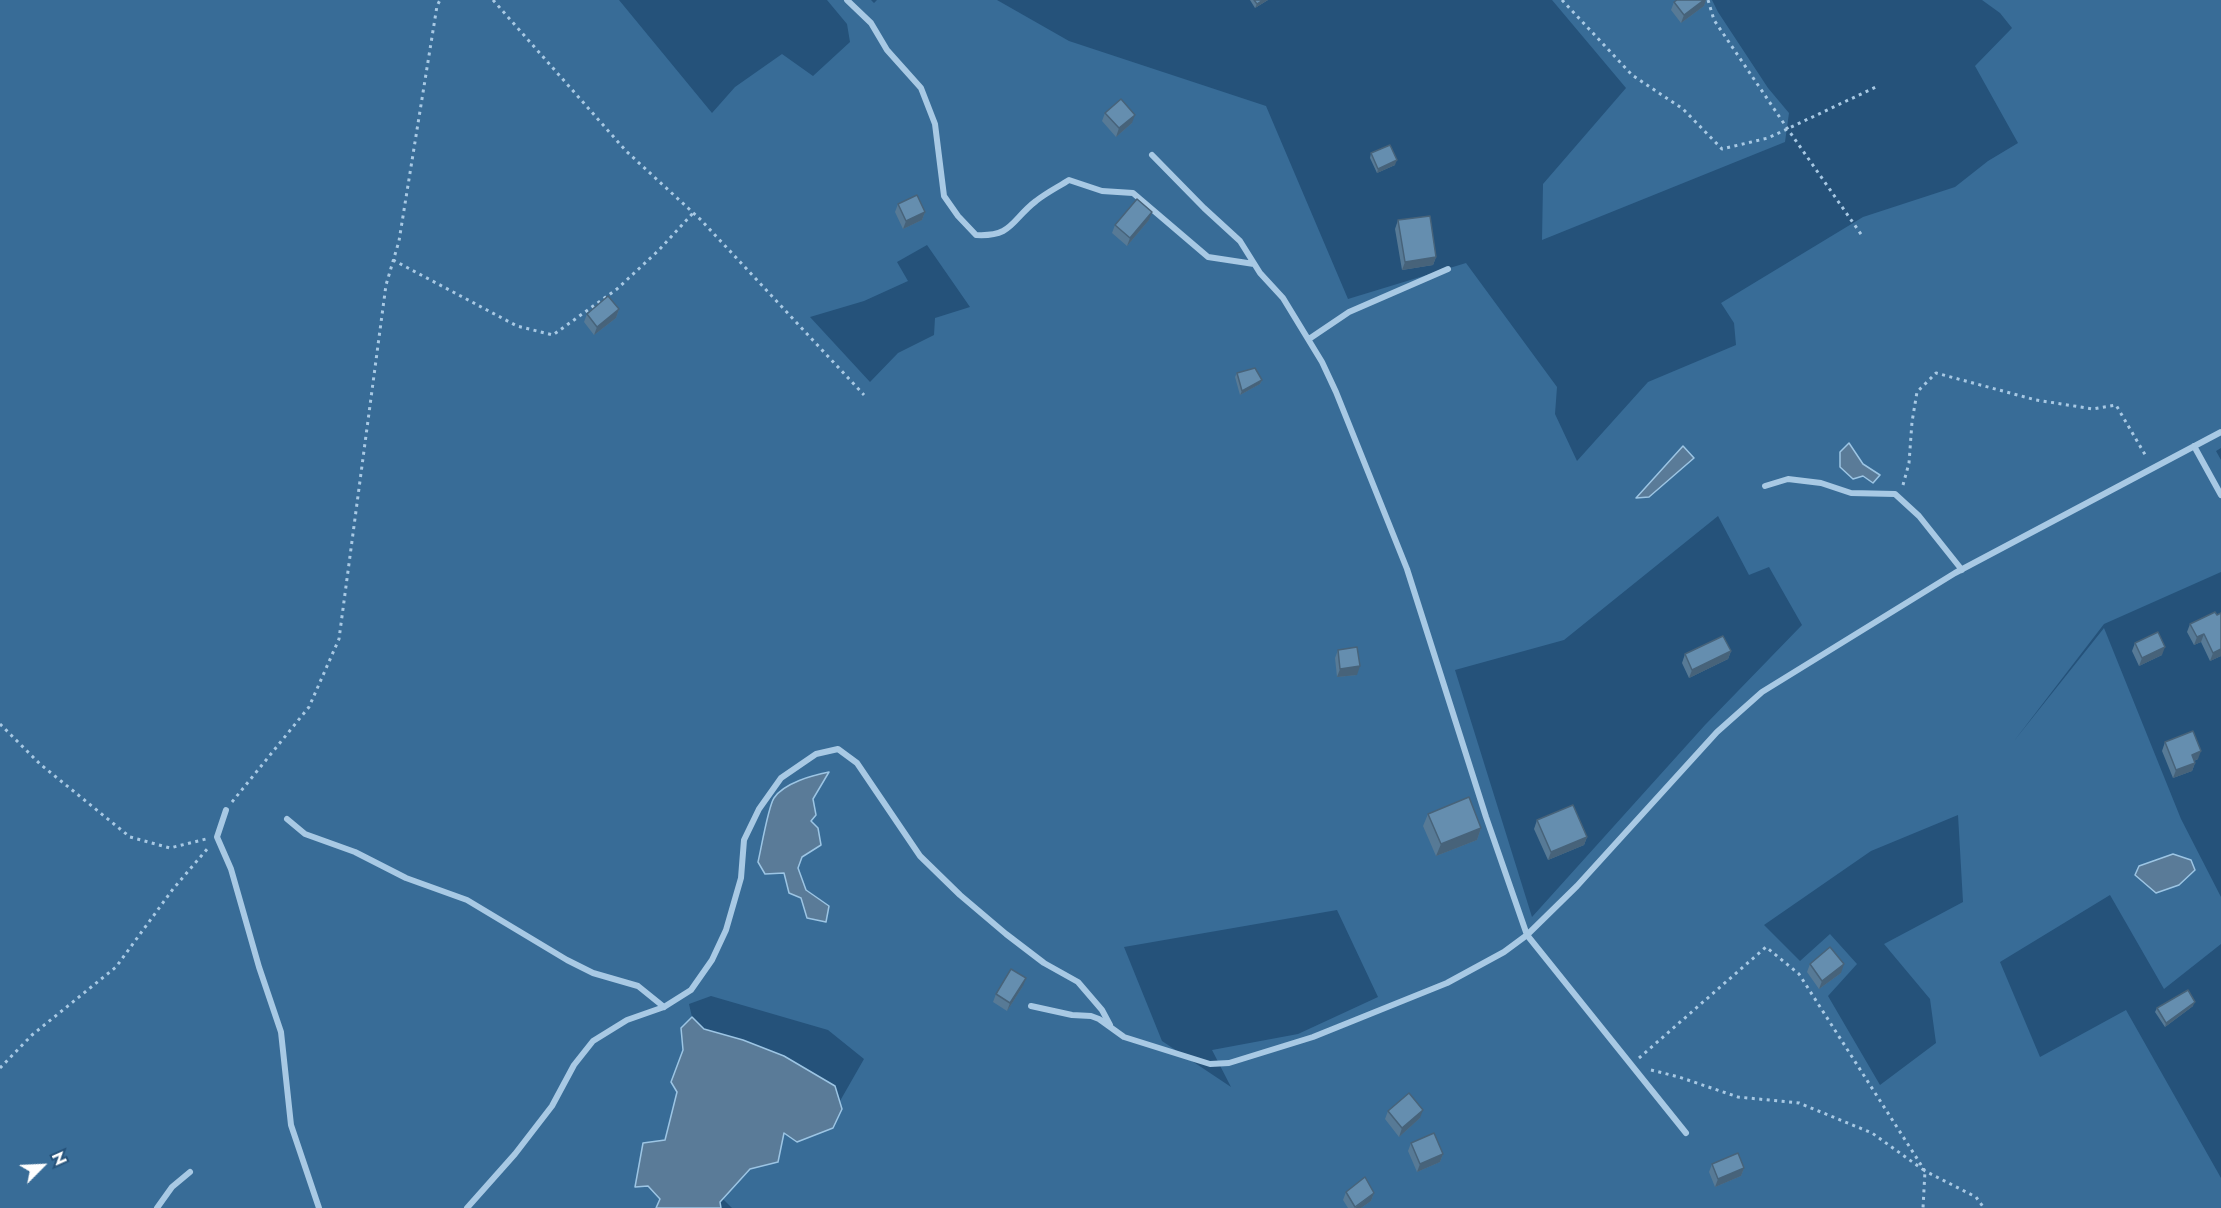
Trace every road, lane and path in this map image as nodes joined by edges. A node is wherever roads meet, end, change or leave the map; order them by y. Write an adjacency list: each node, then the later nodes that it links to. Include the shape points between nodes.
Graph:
1 (440, 0): 11 (path)
2 (493, 0): 9 (path, via 626,151)
3 (847, 0): 12 (street, via 871,23 887,50 921,88 935,124 944,196 976,235 993,236 1011,227 1035,201 1069,180 1102,191 1133,193 1208,257)
4 (1562, 0): 7 (path, via 1632,75 1683,109 1722,150 1768,138)
5 (1708, 0): 7 (path, via 1714,20)
6 (1876, 87): 7 (path)
7 (1787, 128): 10 (path)
8 (1152, 155): 12 (street, via 1240,241)
9 (693, 213): 11 (path, via 617,289 553,335 517,326); 15 (path)
10 (1863, 237)
11 (393, 260): 24 (path, via 384,296 339,639 309,707)
12 (1254, 264): 14 (street)
13 (1448, 269): 14 (street, via 1349,312)
14 (1309, 339): 27 (street, via 1336,392 1407,569)
15 (864, 395)
16 (2221, 432): 17 (street)
17 (2194, 446): 18 (street); 20 (street)
18 (2153, 468): 21 (path, via 2116,405 2092,409 2036,400 1936,373 1917,392 1909,463); 22 (street)
19 (1765, 486): 21 (street, via 1788,479 1821,483 1851,493 1895,494)
20 (2221, 495)
21 (1900, 499): 22 (street, via 1920,516)
22 (1962, 570): 27 (street, via 1762,692 1717,732 1577,886)
23 (0, 724): 26 (path, via 40,764 130,837 170,848)
24 (226, 810): 26 (street)
25 (286, 819): 29 (street, via 305,834 467,900 567,960 593,973 638,986)
26 (217, 837): 32 (path, via 116,967 32,1035); 37 (street, via 231,869 281,1032 291,1125)
27 (1527, 935): 30 (street, via 1447,983 1312,1037 1229,1063 1193,1060 1124,1037); 31 (street)
28 (1031, 1006): 30 (street, via 1072,1016 1091,1016)
29 (664, 1007): 30 (street, via 691,990 712,960 726,930 741,878 744,840 759,808 781,778 816,754 838,749 857,763 921,856 1006,934 1044,963 1078,982); 38 (street, via 627,1020 593,1041 574,1065 552,1106)
30 (1112, 1028)
31 (1631, 1065): 33 (street); 34 (path, via 1738,1097 1800,1103 1872,1133); 34 (path, via 1767,947 1799,974)
32 (0, 1068)
33 (1686, 1133)
34 (1925, 1171): 39 (path); 40 (path, via 1976,1197)
35 (190, 1172): 36 (street, via 172,1187)
36 (157, 1208)
37 (320, 1208)
38 (467, 1208)
39 (1923, 1208)
40 (1984, 1208)

